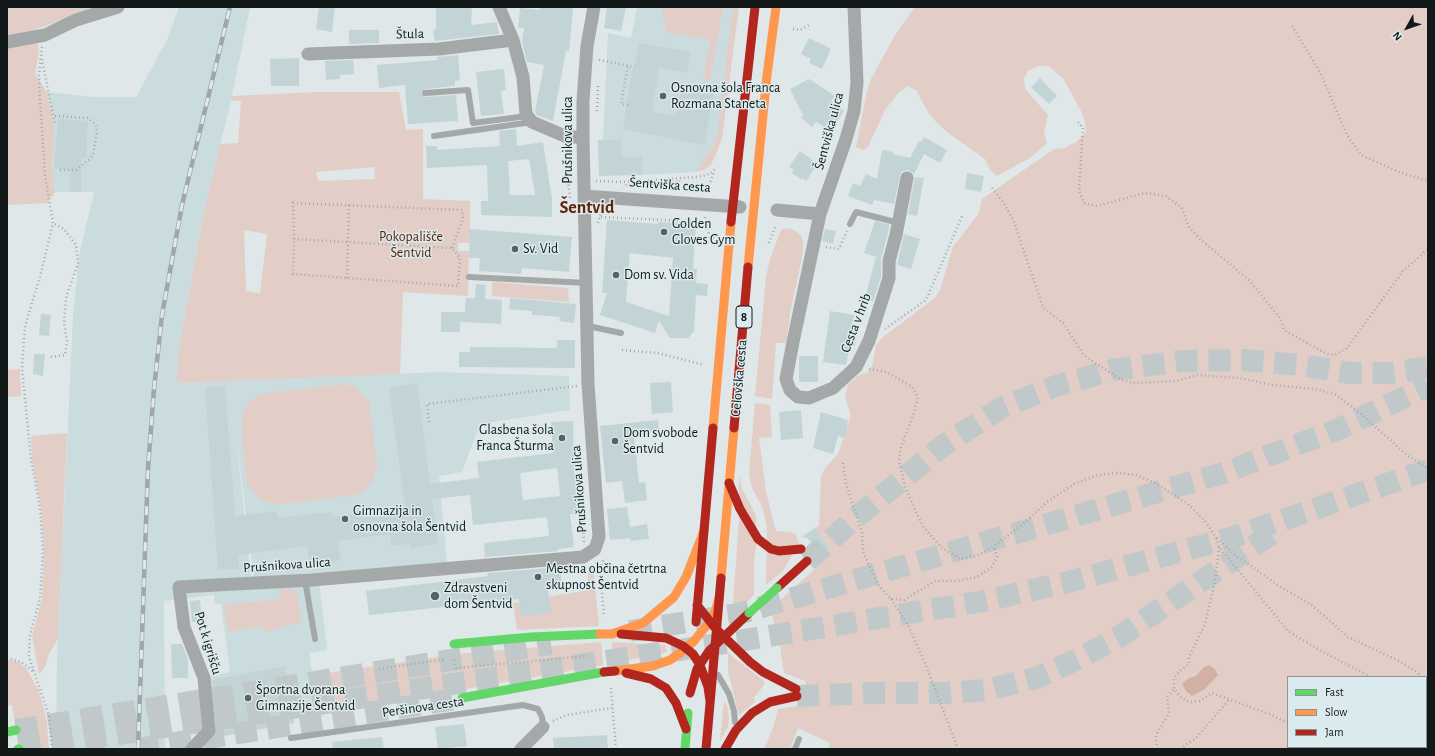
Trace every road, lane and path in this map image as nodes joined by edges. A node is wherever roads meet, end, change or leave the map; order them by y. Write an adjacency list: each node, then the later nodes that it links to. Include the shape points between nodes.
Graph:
1 (118, 7): 10 (street, via 76,20)
2 (499, 7): 11 (street)
3 (594, 7): 29 (street, Prušnikova ulica, via 583,101)
4 (755, 7): 40 (main road, Celovška cesta / 8)
5 (776, 7): 41 (main road, Celovška cesta / 8)
6 (854, 7): 43 (street, Šentviška ulica, via 857,75 854,111)
7 (811, 24): 9 (path, via 800,30)
8 (1292, 26): 34 (path, via 1320,72 1347,135 1361,155 1399,172)
9 (793, 30)
10 (45, 35): 12 (street); 13 (path)
11 (513, 40): 15 (street, Štula, via 439,49); 25 (street, via 523,76)
12 (7, 42)
13 (41, 52): 24 (path); 48 (path, via 39,93 45,176)
14 (600, 53): 16 (path)
15 (308, 54)
16 (599, 60): 17 (path); 18 (path)
17 (628, 65): 19 (path); 22 (path, via 621,104)
18 (599, 67)
19 (635, 67)
20 (598, 81): 23 (path)
21 (425, 93): 25 (lane, via 468,90 472,123)
22 (628, 105)
23 (596, 115)
24 (55, 116): 27 (path); 31 (path, via 88,118 96,125 97,132 90,160 76,170)
25 (530, 119): 28 (lane); 29 (street, via 568,138)
26 (1078, 122): 58 (path, via 1084,128 1079,190 1084,203 1097,206 1145,193 1166,196 1182,208 1189,228 1249,280 1280,318 1284,330 1328,354 1335,355 1347,348 1403,271)
27 (55, 125)
28 (434, 136)
29 (583, 137): 37 (street, Prušnikova ulica)
30 (566, 148): 38 (path)
31 (57, 170)
32 (595, 174): 36 (path, Šentviška cesta, via 595,181 622,182 698,177 710,174 716,168)
33 (907, 178): 49 (street, Cesta v hrib)
34 (1428, 181)
35 (992, 188): 72 (path, via 1014,222 1042,307 1064,324 1083,354 1095,363 1120,379 1133,383 1176,381 1197,375 1240,378 1272,386 1315,389 1335,394 1408,456)
36 (707, 189)
37 (584, 196): 40 (street, Šentviška cesta); 61 (street, Prušnikova ulica)
38 (571, 201)
39 (349, 204): 53 (path, via 293,203); 54 (path); 57 (path, via 462,210 463,218)
40 (733, 206): 41 (street, Šentviška cesta); 74 (main road, Celovška cesta / 8)
41 (754, 208): 73 (main road, Celovška cesta / 8)
42 (777, 210): 43 (street)
43 (820, 214): 56 (street, Cesta v hrib)
44 (963, 214): 64 (path, via 926,300)
45 (601, 217): 47 (path)
46 (705, 217): 47 (path)
47 (704, 222): 52 (path)
48 (53, 223): 66 (path, via 64,229 76,244 78,263 66,298 64,322 68,341 65,355); 102 (path, via 25,326 22,352 24,396 40,508 43,550 40,599 29,646)
49 (899, 223): 50 (lane, via 856,212); 64 (street, Cesta v hrib, via 889,261 889,278)
50 (850, 224): 56 (path, via 839,249)
51 (776, 225): 55 (path)
52 (710, 237)
53 (294, 239): 54 (path); 60 (path, via 293,274)
54 (348, 242): 57 (path); 60 (path)
55 (769, 243)
56 (813, 245): 68 (street, Cesta v hrib, via 786,379 790,390 798,397 809,398 833,388)
57 (452, 248): 60 (path, via 460,258 458,286)
58 (1428, 249)
59 (469, 277): 61 (lane)
60 (347, 278)
61 (587, 283): 62 (street, Prušnikova ulica)
62 (588, 326): 63 (lane); 69 (street, Prušnikova ulica)
63 (622, 333)
64 (869, 341): 68 (street, Cesta v hrib)
65 (622, 350): 67 (path, via 658,353)
66 (51, 357)
67 (702, 364)
68 (856, 367): 76 (path, via 886,372 911,386 918,397 899,460 905,487 922,525 941,548 960,559 977,556)
69 (588, 384): 70 (path, via 427,404); 79 (street, Prušnikova ulica, via 599,536)
70 (429, 422)
71 (843, 463): 84 (path, via 846,484 862,532 863,552 880,586)
72 (1428, 468)
73 (729, 483): 78 (main road, via 740,509 758,539 771,548 786,551); 83 (main road, Celovška cesta / 8)
74 (704, 531): 86 (main road, Celovška cesta); 89 (main road, via 686,577 669,602 643,623)
75 (1215, 536): 76 (path, via 1205,521 1188,504 1155,483 1136,475 1118,473 1098,475 1074,484 1047,502); 77 (path); 104 (path, via 1234,554 1313,606 1348,637 1397,660)
76 (994, 546): 84 (path, via 997,557 992,567 977,577 936,581 904,600)
77 (1219, 547): 103 (path, via 1288,631); 105 (path, via 1215,582 1205,624 1189,656 1190,664 1180,670 1174,678)
78 (801, 549)
79 (591, 553): 81 (street, Prušnikova ulica, via 582,557); 85 (path, via 600,569)
80 (808, 561): 90 (main road, bridge)
81 (305, 580): 82 (street, Prušnikova ulica); 91 (lane)
82 (179, 587): 117 (street, Pot k igrišču, via 184,627 204,678 209,731)
83 (719, 598): 87 (main road); 88 (main road, Celovška cesta)
84 (891, 599): 124 (path, via 914,638)
85 (603, 604)
86 (697, 605): 87 (main road); 92 (main road, Celovška cesta)
87 (710, 621): 88 (main road); 92 (main road)
88 (716, 629): 90 (main road); 94 (main road, Celovška cesta)
89 (612, 634): 93 (main road, bridge, via 531,637); 95 (main road, via 666,638 677,641)
90 (723, 636): 94 (main road); 113 (main road, via 743,656 792,692 756,710)
91 (316, 639)
92 (694, 641): 95 (main road)
93 (454, 644)
94 (715, 644): 98 (main road); 99 (main road, Celovška cesta)
95 (690, 651): 98 (main road); 101 (main road, via 660,664); 106 (main road)
96 (591, 656): 100 (path, via 456,668 454,657)
97 (7, 658): 102 (path, via 21,662)
98 (700, 665): 106 (main road); 109 (main road)
99 (713, 667): 109 (main road, Celovška cesta); 113 (lane, via 729,694 734,712)
100 (379, 669)
101 (615, 671): 107 (main road, bridge); 112 (main road, via 652,679 666,688 676,703)
102 (33, 672): 116 (path, via 49,716)
103 (1369, 676)
104 (1420, 676)
105 (1174, 689): 108 (path, via 1181,698 1190,702 1200,701 1212,693); 125 (path, via 1167,697 1169,713 1156,735)
106 (690, 693): 112 (main road)
107 (462, 698)
108 (1229, 700): 110 (path); 126 (path, via 1196,738)
109 (710, 701): 121 (main road, Celovška cesta)
110 (1287, 722)
111 (543, 728): 114 (lane, Peršinova cesta, via 538,709 522,705); 118 (street); 119 (path, via 567,715 612,708)
112 (686, 729): 120 (main road)
113 (733, 734): 122 (main road)
114 (291, 738)
115 (799, 739): 123 (lane)
116 (52, 749)
117 (192, 749)
118 (521, 749)
119 (616, 749)
120 (685, 749)
121 (706, 749)
122 (725, 749)
123 (795, 749)
124 (958, 749)
125 (1157, 749)
126 (1180, 749)

